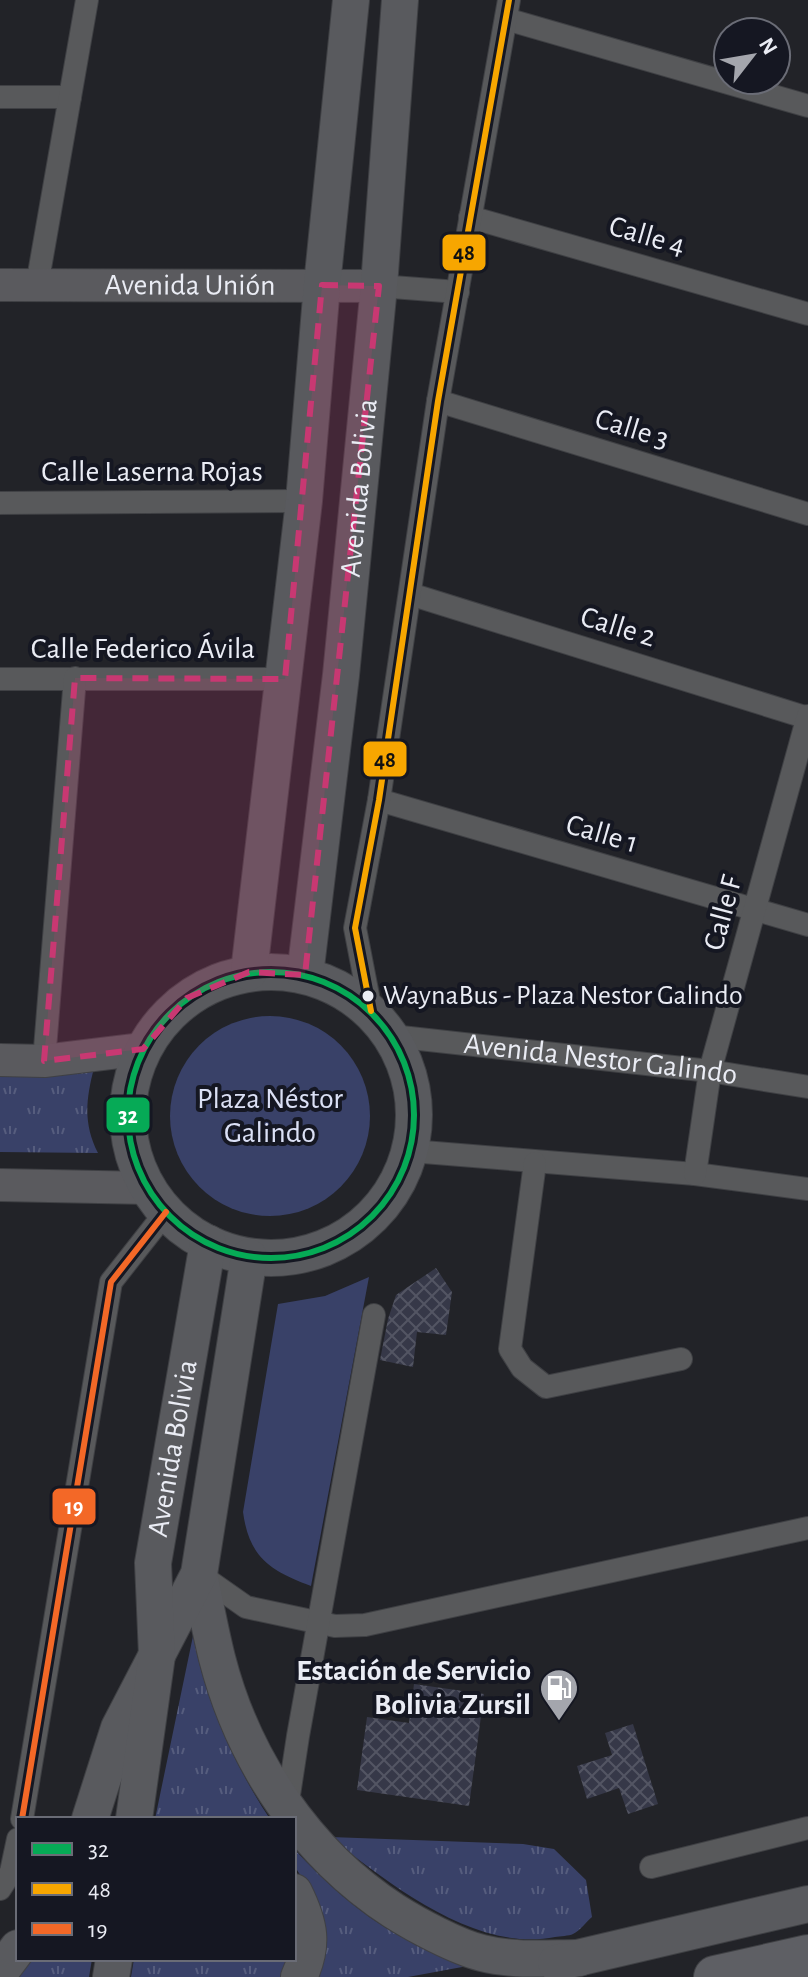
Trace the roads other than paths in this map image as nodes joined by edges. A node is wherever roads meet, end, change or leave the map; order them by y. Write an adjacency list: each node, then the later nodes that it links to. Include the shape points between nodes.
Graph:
1 (87, 0): 6 (street)
2 (351, 0): 11 (main road, Avenida Bolivia)
3 (400, 0): 12 (main road, Avenida Bolivia)
4 (508, 9): 7 (street); 8 (street)
5 (0, 97): 6 (street)
6 (70, 97): 10 (street)
7 (808, 106)
8 (470, 217): 13 (street); 14 (street, Calle 4)
9 (0, 285): 10 (street, Avenida Unión)
10 (37, 285): 11 (street, Avenida Unión)
11 (322, 285): 12 (street, Avenida Unión); 16 (main road, Avenida Bolivia)
12 (379, 286): 13 (street); 28 (main road, Avenida Bolivia)
13 (458, 292): 15 (street)
14 (808, 314)
15 (438, 401): 18 (street, Calle 3); 19 (street)
16 (304, 501): 17 (street, Calle Laserna Rojas); 22 (main road, Avenida Bolivia)
17 (0, 503)
18 (808, 514)
19 (410, 594): 23 (street, Calle 2); 24 (street)
20 (75, 678): 21 (street, Calle Federico Ávila); 22 (street, Calle Federico Ávila); 32 (street)
21 (0, 679)
22 (285, 679): 27 (main road, Avenida Bolivia)
23 (808, 717): 25 (street, Calle F)
24 (379, 800): 25 (street, Calle 1); 29 (street, via 355,928)
25 (754, 910): 26 (street, Calle 1); 33 (street, Calle F)
26 (808, 925)
27 (249, 972): 28 (main road); 30 (main road, via 216,981 187,998)
28 (305, 975): 29 (main road, via 345,992)
29 (381, 1024): 33 (street, Avenida Nestor Galindo); 35 (main road, via 406,1066 414,1098)
30 (143, 1049): 32 (street); 40 (main road, via 133,1075 128,1116 135,1161)
31 (0, 1060): 32 (street)
32 (44, 1061)
33 (710, 1071): 34 (street, Avenida Nestor Galindo); 37 (street, Calle F)
34 (808, 1087)
35 (411, 1151): 36 (street); 42 (main road, via 394,1190 367,1222 332,1246 291,1258)
36 (535, 1163): 37 (street); 44 (street, via 510,1349 522,1368 546,1387)
37 (695, 1174): 39 (street)
38 (0, 1185): 40 (street)
39 (808, 1189)
40 (157, 1200): 41 (main road, via 185,1230); 50 (street, via 111,1282)
41 (208, 1243): 42 (main road); 48 (main road, Avenida Bolivia, via 153,1563)
42 (249, 1257): 46 (main road, Avenida Bolivia)
43 (374, 1315): 47 (street)
44 (681, 1359)
45 (808, 1528): 47 (street, via 365,1625)
46 (199, 1574): 47 (street, via 246,1607); 48 (main road, Avenida Bolivia); 49 (main road, via 217,1660 241,1728)
47 (320, 1622): 49 (street)
48 (157, 1655): 51 (main road, via 119,1728); 52 (main road, Avenida Bolivia)
49 (287, 1808): 53 (main road)
50 (22, 1817)
51 (91, 1817)
52 (134, 1817)
53 (294, 1817)
54 (296, 1820): 63 (main road, via 323,1854 366,1892 413,1922 480,1953)
55 (808, 1828): 57 (street)
56 (16, 1848): 58 (street)
57 (651, 1867)
58 (0, 1889)
59 (296, 1896): 65 (main road, via 305,1913 310,1946)
60 (808, 1904): 63 (main road)
61 (16, 1951): 64 (main road)
62 (808, 1956): 67 (highway)
63 (579, 1958): 66 (main road)
64 (0, 1972)
65 (299, 1977)
66 (495, 1977)
67 (715, 1977)

